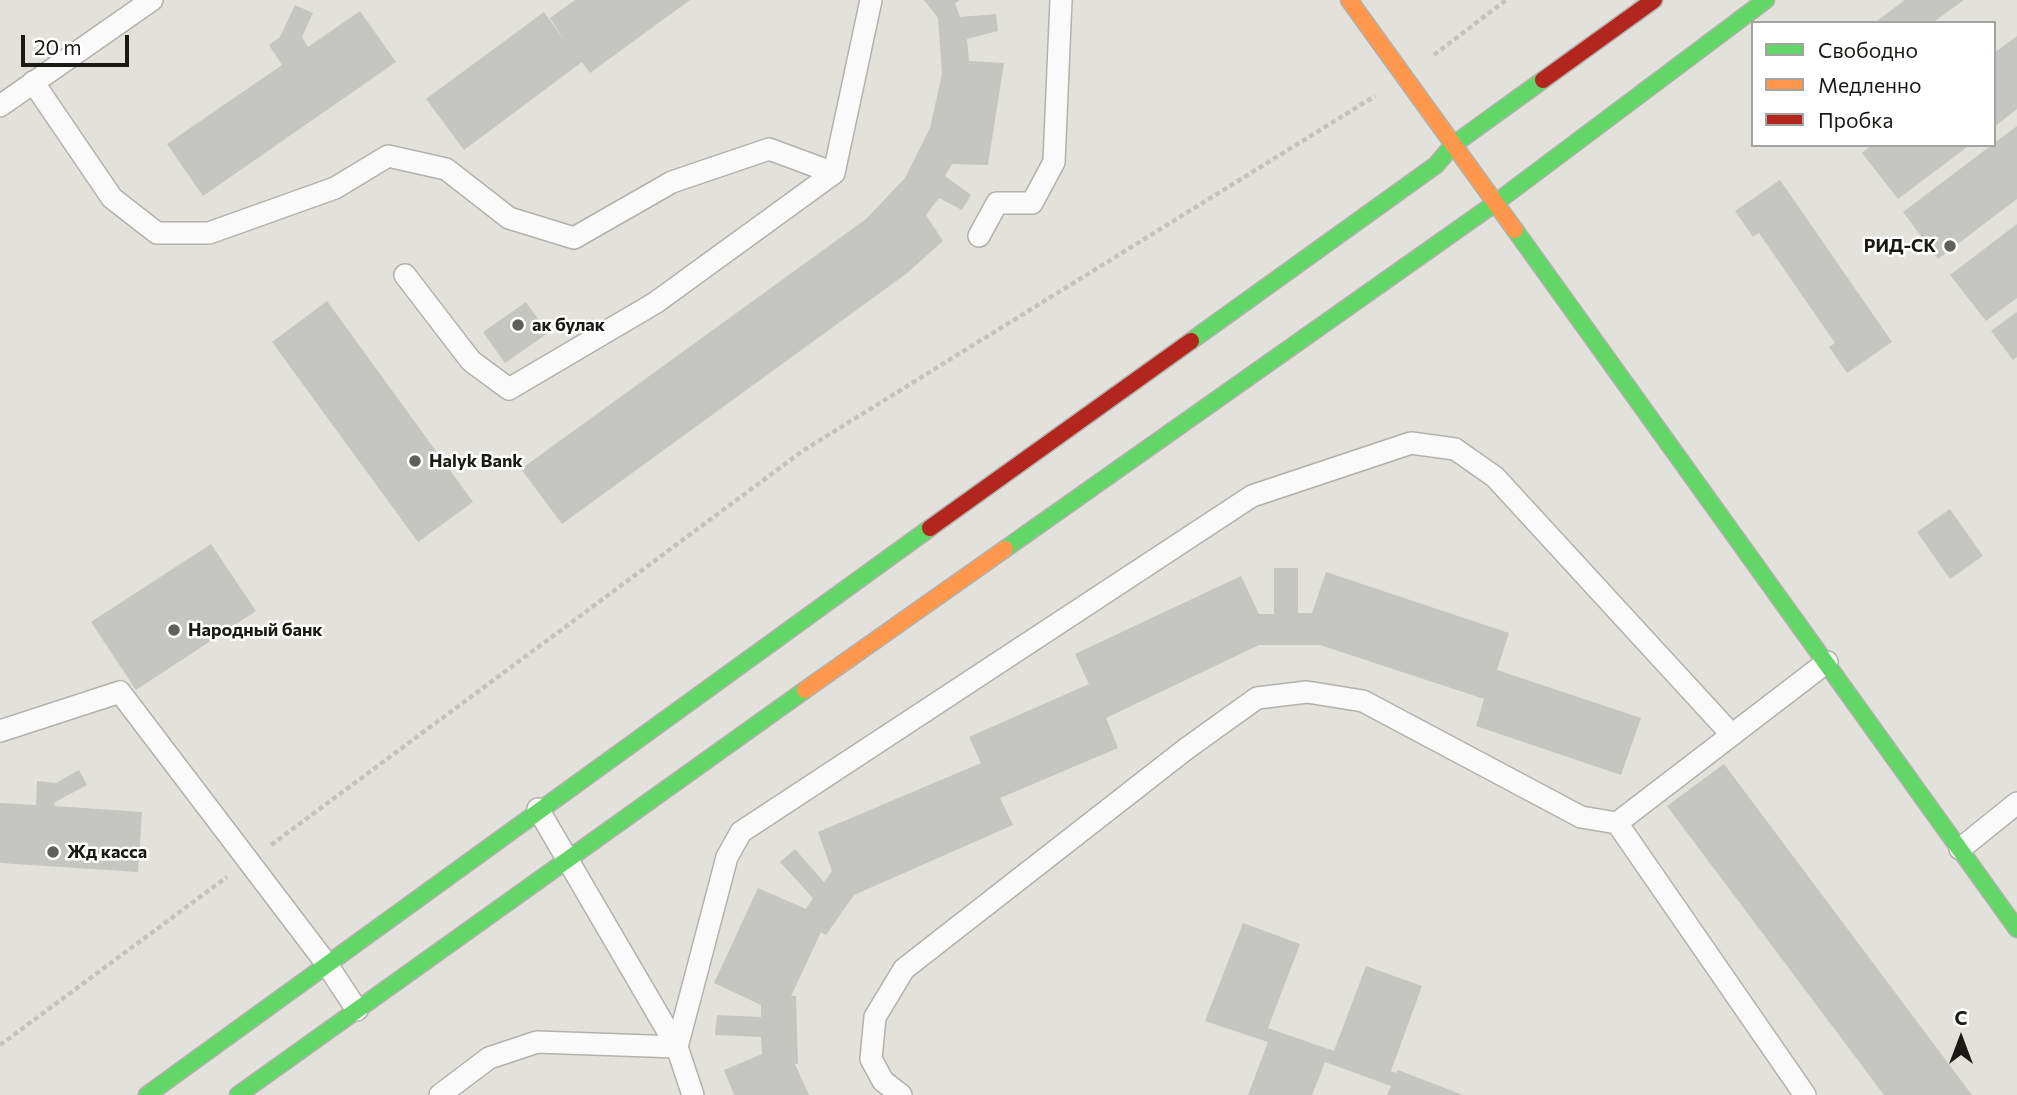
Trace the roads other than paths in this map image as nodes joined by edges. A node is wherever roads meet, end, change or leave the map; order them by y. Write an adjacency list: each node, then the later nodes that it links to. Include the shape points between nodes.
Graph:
1 (152, 0): 7 (lane)
2 (871, 0): 10 (lane)
3 (1061, 0): 12 (lane, via 1054,162 1032,203 997,203)
4 (1349, 0): 9 (main road)
5 (1654, 0): 9 (main road)
6 (1766, 0): 11 (main road)
7 (33, 82): 8 (lane); 10 (lane, via 112,198 157,233 209,233 335,188 387,156 446,169 509,218 574,238 672,182 769,149)
8 (0, 106)
9 (1453, 145): 11 (main road); 18 (main road, via 1436,165)
10 (834, 173): 13 (lane, via 655,303 509,389 471,361)
11 (1494, 204): 14 (main road); 21 (main road)
12 (979, 236)
13 (405, 275)
14 (1827, 662): 16 (lane); 20 (main road)
15 (0, 731): 23 (lane, via 120,692)
16 (1732, 735): 19 (lane); 25 (lane, via 1495,477 1455,449 1411,443 1252,496 741,832 727,857)
17 (2017, 803): 20 (lane)
18 (538, 809): 21 (lane); 23 (main road)
19 (1617, 823): 30 (lane, via 1581,817 1363,701 1307,692 1258,698 904,970 875,1017 871,1059 883,1081); 31 (lane)
20 (1960, 849): 22 (main road)
21 (566, 861): 24 (main road); 25 (lane)
22 (2017, 929)
23 (326, 963): 24 (lane); 26 (main road)
24 (357, 1010): 27 (main road)
25 (677, 1047): 28 (lane, via 537,1042 489,1058); 29 (lane)
26 (148, 1095)
27 (238, 1095)
28 (440, 1095)
29 (693, 1095)
30 (901, 1095)
31 (1805, 1095)

